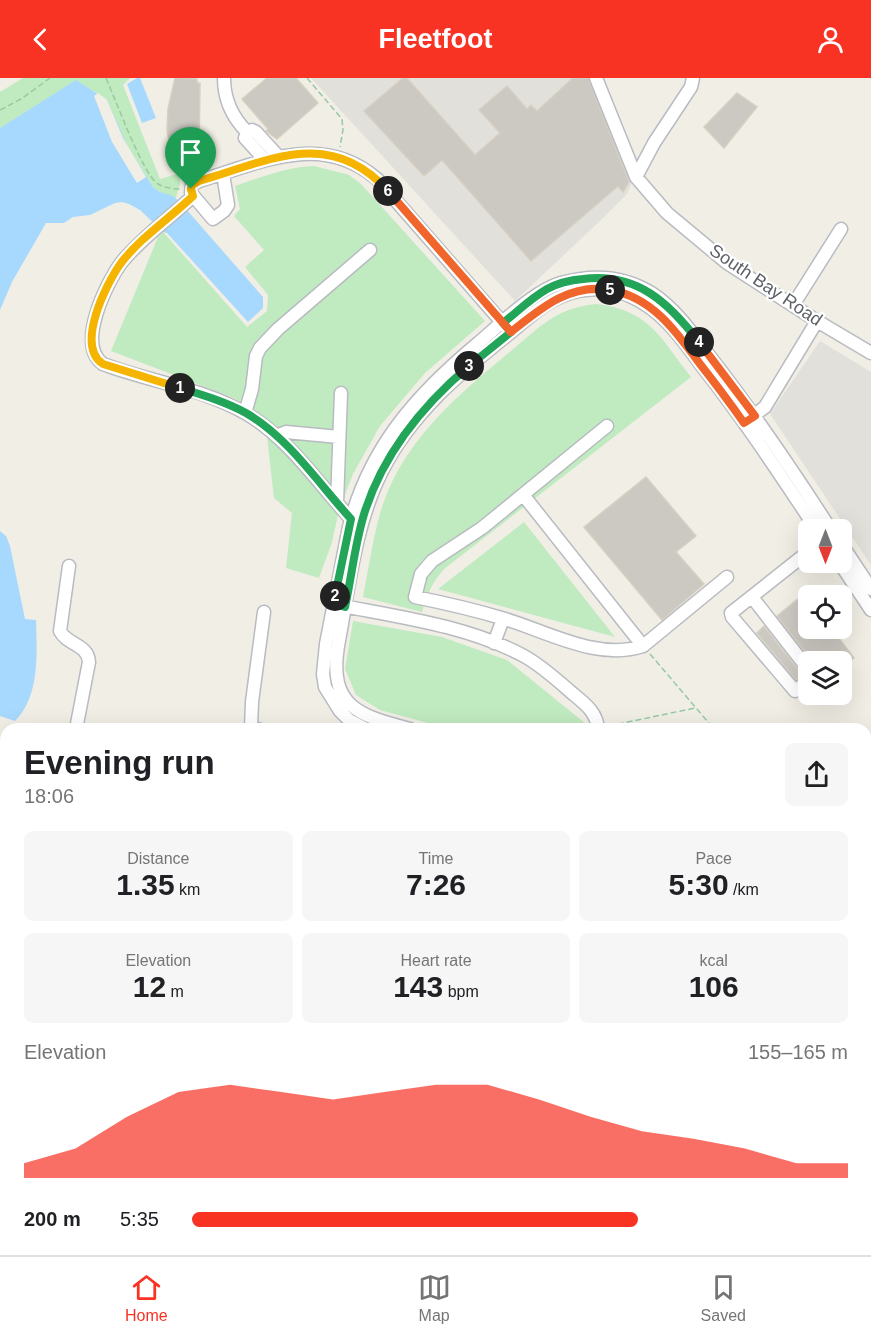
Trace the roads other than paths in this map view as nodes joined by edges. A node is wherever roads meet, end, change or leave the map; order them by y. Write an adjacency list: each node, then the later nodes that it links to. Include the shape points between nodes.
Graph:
1 (225, 78): 4 (street, via 229,108)
2 (596, 78): 8 (street, South Bay Road)
3 (693, 78): 8 (street, via 654,143)
4 (247, 132): 5 (street, via 256,132); 6 (street, via 245,138)
5 (279, 156): 6 (street); 14 (street, via 338,157 366,170)
6 (265, 160): 7 (street)
7 (223, 174): 9 (street, via 195,182); 9 (street, via 228,205 213,219)
8 (639, 181): 12 (street, South Bay Road, via 667,213 727,263)
9 (189, 196): 17 (street, via 130,253 113,277 93,326 92,352 103,364)
10 (841, 229): 12 (street)
11 (370, 250): 17 (street, via 260,348)
12 (793, 306): 13 (street, South Bay Road)
13 (817, 321): 15 (street, South Bay Road); 18 (street, via 765,407)
14 (507, 328): 18 (street, via 563,295 578,291 604,289 631,296 647,304 669,324); 24 (street, via 436,380 405,414 371,465); 34 (street, via 425,408 382,471 365,511)
15 (871, 353)
16 (341, 393): 21 (street)
17 (245, 413): 20 (street)
18 (750, 419): 25 (street); 26 (street)
19 (608, 426): 22 (street)
20 (276, 436): 21 (street, via 286,432); 23 (street)
21 (339, 437): 23 (street)
22 (524, 496): 37 (street, via 425,567 415,597); 39 (street)
23 (337, 503): 24 (street)
24 (351, 519): 34 (street)
25 (810, 519)
26 (823, 519)
27 (798, 560): 33 (street)
28 (852, 560): 32 (street)
29 (69, 566): 42 (street, via 60,631 89,655)
30 (846, 573): 35 (street)
31 (727, 577): 39 (street)
32 (871, 589)
33 (752, 597): 40 (street); 41 (street, via 731,613 732,617 795,691)
34 (339, 605): 38 (street, via 452,629); 44 (street, via 323,662 325,687 340,711); 45 (street, via 337,683 349,703 366,716)
35 (871, 610)
36 (264, 612): 43 (street)
37 (503, 619): 38 (street); 39 (street, via 597,648 624,650)
38 (494, 643): 46 (street, via 548,672 590,709)
39 (643, 646)
40 (798, 656)
41 (798, 689)
42 (77, 723)
43 (251, 723)
44 (355, 723)
45 (390, 723)
46 (597, 723)

